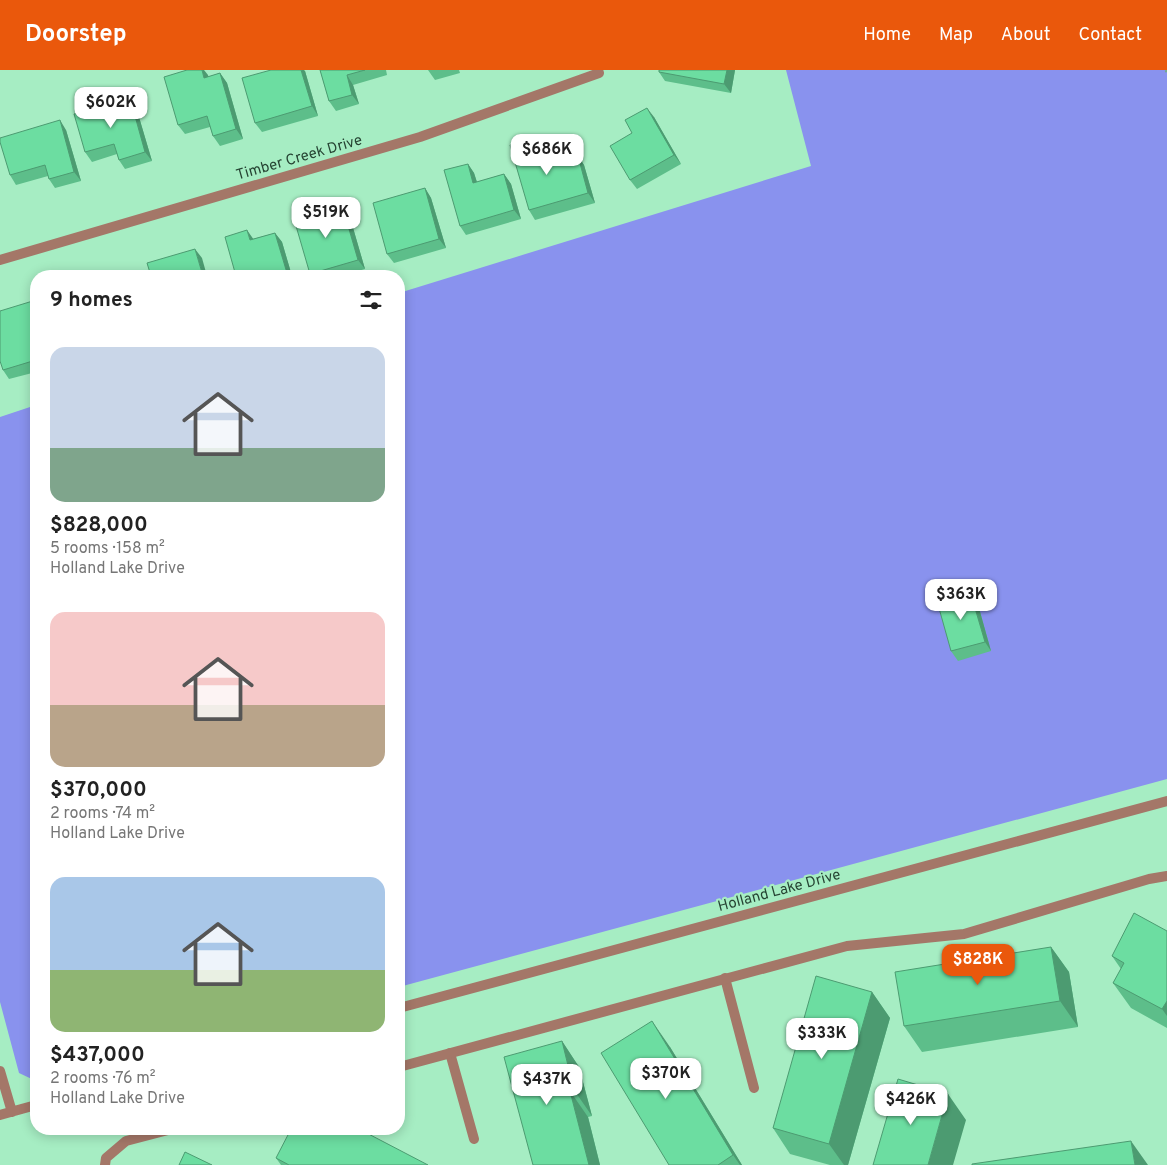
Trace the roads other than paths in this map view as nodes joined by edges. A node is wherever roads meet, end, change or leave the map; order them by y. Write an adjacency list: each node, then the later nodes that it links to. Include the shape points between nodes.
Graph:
1 (598, 70): 2 (street, Timber Creek Drive, via 599,73 420,138)
2 (0, 260)
3 (1167, 801): 6 (street, Holland Lake Drive)
4 (1167, 876): 5 (street, via 964,934 847,946)
5 (725, 978): 7 (street); 10 (street)
6 (405, 1006)
7 (450, 1053): 8 (street); 15 (street)
8 (405, 1065)
9 (0, 1071): 12 (street)
10 (754, 1088)
11 (30, 1107): 12 (street)
12 (12, 1112): 13 (street)
13 (0, 1115)
14 (149, 1135): 16 (street, via 126,1141 106,1158)
15 (474, 1139)
16 (104, 1165)

